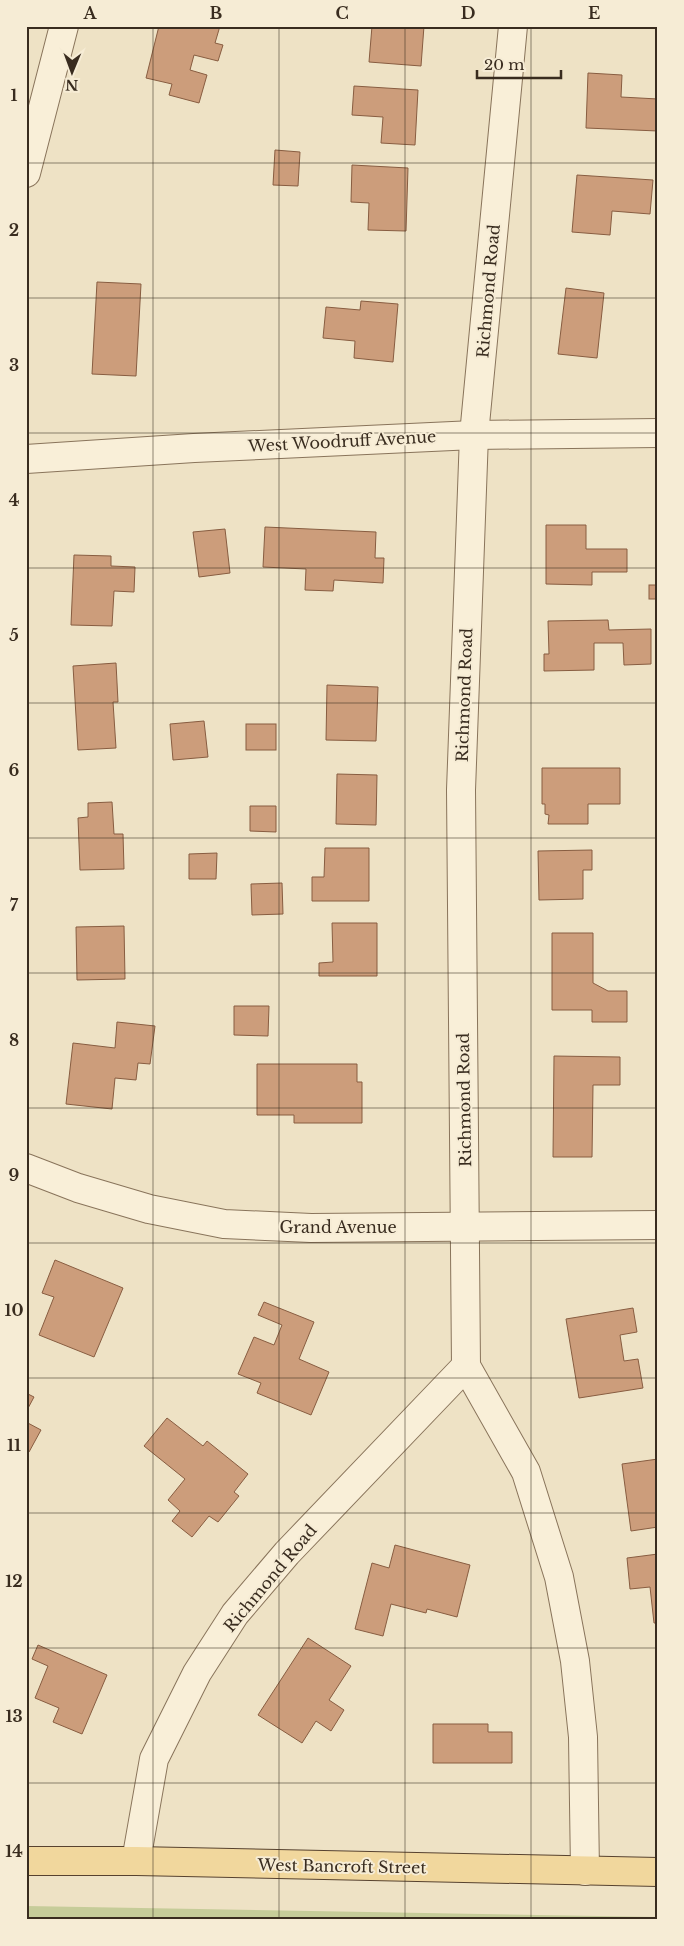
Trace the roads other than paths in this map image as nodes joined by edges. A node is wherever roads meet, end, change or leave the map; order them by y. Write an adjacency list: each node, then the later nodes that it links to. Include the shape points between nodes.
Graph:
1 (64, 26): 3 (street)
2 (513, 26): 5 (street, Richmond Road)
3 (26, 173)
4 (658, 433): 5 (street, West Woodruff Avenue)
5 (474, 435): 6 (street, West Woodruff Avenue); 9 (street, Richmond Road, via 461,790)
6 (26, 459)
7 (26, 1168): 9 (street, Grand Avenue, via 78,1188 149,1209 224,1224 311,1228)
8 (658, 1225): 9 (street, Grand Avenue)
9 (466, 1226): 10 (street, Richmond Road)
10 (466, 1366): 12 (street, Richmond Road, via 287,1553 236,1614 197,1673 154,1759); 13 (street, Richmond Road, via 526,1472 560,1578 575,1661 583,1737)
11 (26, 1861): 12 (main road, West Bancroft Street)
12 (136, 1861): 13 (main road, West Bancroft Street)
13 (585, 1871): 14 (main road, West Bancroft Street)
14 (658, 1872)

